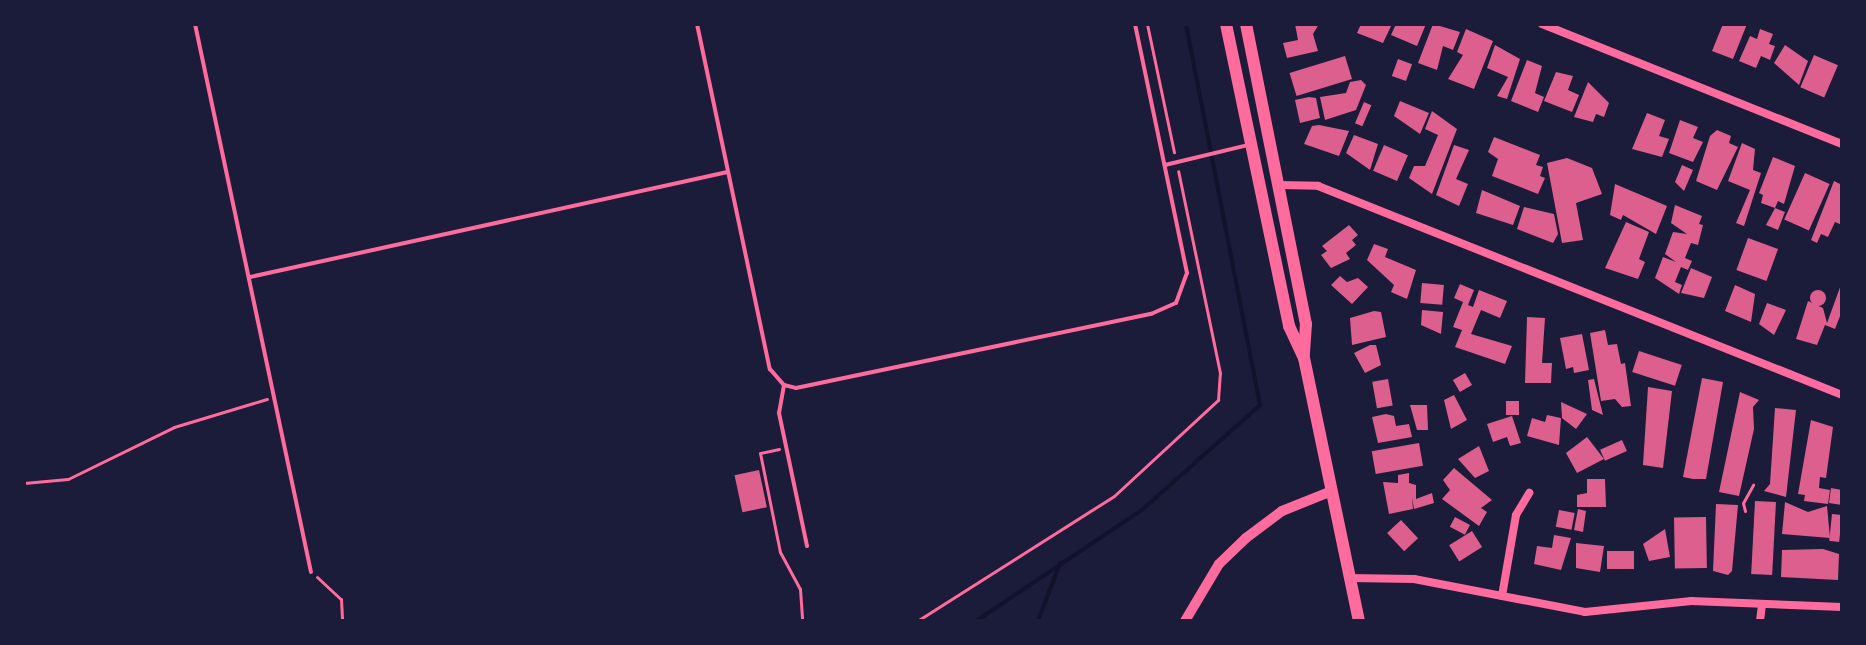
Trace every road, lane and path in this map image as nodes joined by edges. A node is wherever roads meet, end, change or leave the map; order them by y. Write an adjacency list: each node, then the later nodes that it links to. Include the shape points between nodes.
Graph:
1 (195, 24): 15 (lane)
2 (697, 24): 12 (lane)
3 (1135, 24): 11 (lane)
4 (1147, 24): 8 (path)
5 (1226, 24): 10 (main road)
6 (1246, 24): 13 (main road)
7 (1542, 24): 9 (street)
8 (1171, 135)
9 (1842, 144)
10 (1251, 145): 11 (lane); 16 (main road, via 1289,326)
11 (1165, 165): 17 (lane, via 1187,273 1182,296 1167,309 796,388)
12 (728, 172): 15 (lane); 17 (lane, via 770,369)
13 (1279, 185): 16 (main road, via 1306,324); 18 (street, via 1318,186)
14 (1182, 190): 35 (path, via 1220,373 1218,400 1114,496)
15 (250, 277): 19 (lane)
16 (1304, 358): 23 (main road)
17 (784, 385): 20 (lane, via 779,413)
18 (1842, 395)
19 (271, 398): 21 (path, via 174,427 68,479); 27 (lane)
20 (786, 448): 26 (lane); 34 (path, via 760,453 780,552 800,589)
21 (24, 483)
22 (1753, 485): 25 (path, via 1743,503)
23 (1332, 491): 28 (main road); 36 (street, via 1282,511 1246,538 1219,564)
24 (1529, 493): 29 (street, via 1516,515)
25 (1745, 511)
26 (807, 546)
27 (311, 572): 33 (path, via 335,588)
28 (1349, 578): 29 (street, via 1414,579); 37 (main road)
29 (1502, 596): 32 (street)
30 (1762, 604): 31 (street); 32 (street, via 1691,601); 39 (street)
31 (1842, 607)
32 (1574, 610): 38 (street)
33 (342, 621)
34 (802, 621)
35 (917, 621)
36 (1185, 621)
37 (1359, 621)
38 (1574, 621)
39 (1760, 621)

